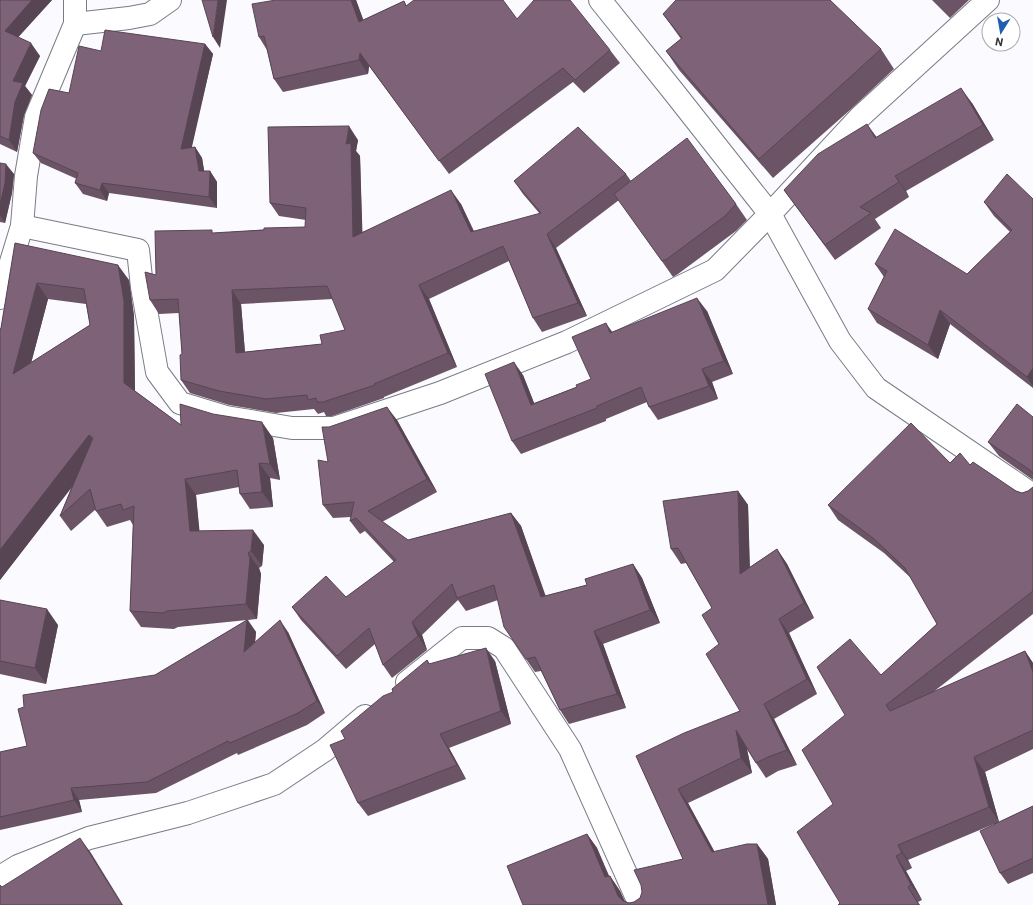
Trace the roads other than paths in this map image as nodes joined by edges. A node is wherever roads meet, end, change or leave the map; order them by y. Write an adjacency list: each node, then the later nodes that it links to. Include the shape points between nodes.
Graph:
1 (75, 0): 5 (street)
2 (170, 0): 5 (street, via 150,14)
3 (600, 0): 6 (street)
4 (988, 0): 6 (street, via 861,116)
5 (76, 24): 7 (street, via 36,117 26,176)
6 (770, 214): 7 (street, via 715,270 567,342 440,393 334,428 292,428 226,417 180,404 157,372 138,250); 9 (street, via 840,341 876,388)
7 (22, 226): 8 (street)
8 (0, 298)
9 (1033, 495)
10 (0, 877): 11 (street, via 18,866 89,838 188,813 274,784 326,750 462,638 488,638 504,648 570,748)
11 (640, 905)

